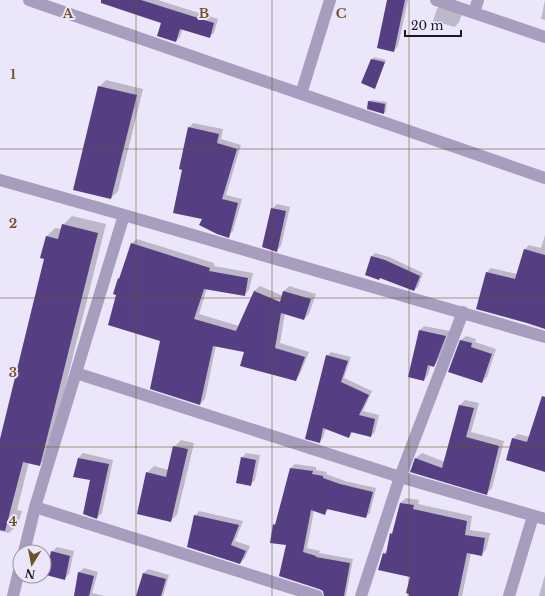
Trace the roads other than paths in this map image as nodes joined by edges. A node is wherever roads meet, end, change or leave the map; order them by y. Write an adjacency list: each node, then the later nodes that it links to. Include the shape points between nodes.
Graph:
1 (29, 0): 7 (street)
2 (330, 0): 7 (street)
3 (436, 0): 5 (street)
4 (478, 0): 5 (street)
5 (474, 13): 6 (street)
6 (545, 37)
7 (301, 94): 8 (street)
8 (545, 178)
9 (0, 180): 10 (street)
10 (124, 215): 11 (street); 13 (street)
11 (463, 312): 12 (street); 14 (street)
12 (545, 336)
13 (76, 373): 14 (street); 15 (street)
14 (400, 477): 16 (street); 22 (street)
15 (36, 507): 18 (street); 21 (street)
16 (533, 516): 17 (street); 23 (street)
17 (545, 519)
18 (26, 544)
19 (16, 584): 20 (street)
20 (13, 596)
21 (317, 596)
22 (361, 596)
23 (509, 596)

